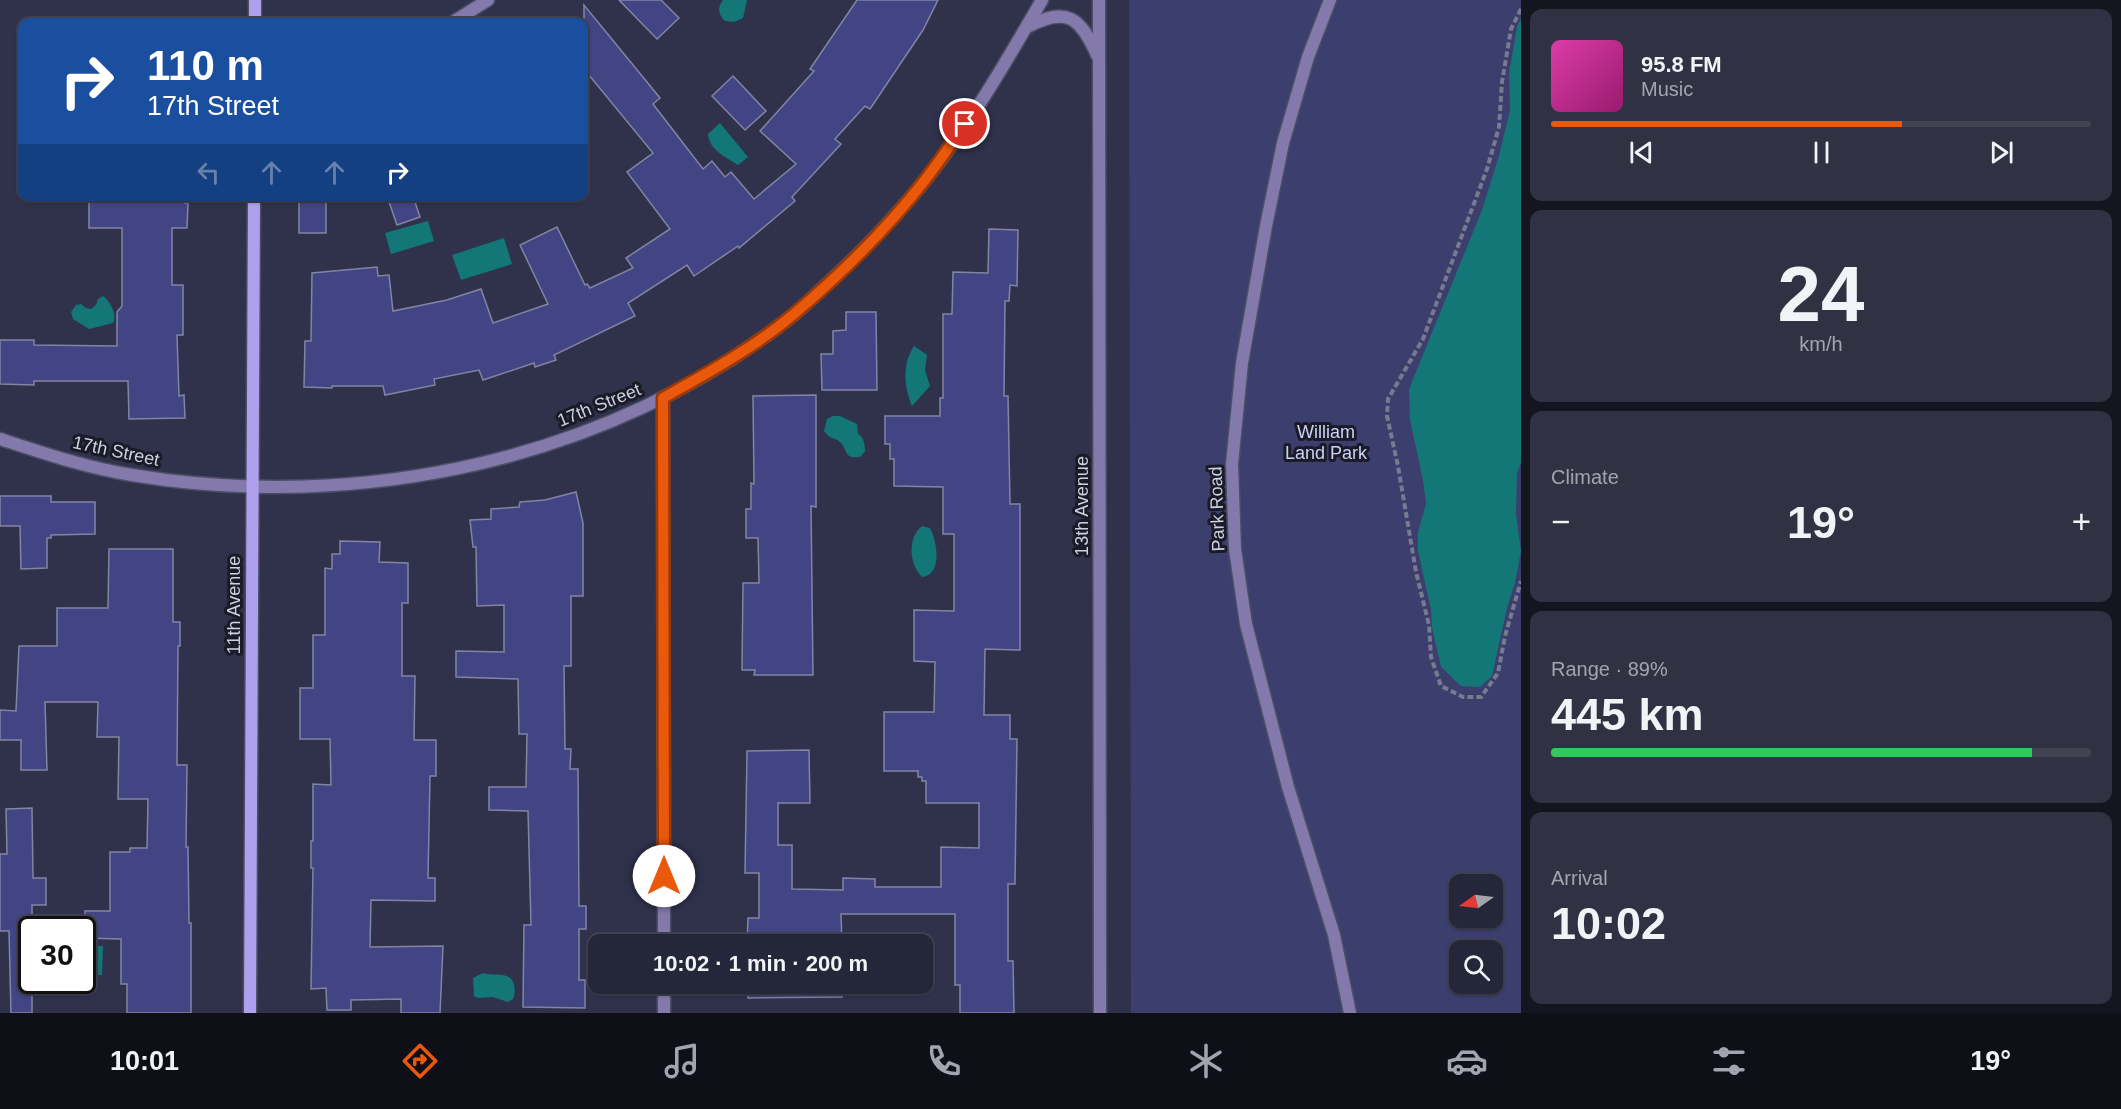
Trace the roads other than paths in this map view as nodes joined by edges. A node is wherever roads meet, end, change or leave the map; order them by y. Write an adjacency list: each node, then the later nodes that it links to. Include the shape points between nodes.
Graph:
1 (255, 0): 6 (street)
2 (488, 0): 7 (street)
3 (1042, 0): 8 (street, 17th Street)
4 (1100, 0): 9 (street, 13th Avenue)
5 (1330, 0): 19 (street, Park Road, via 1283,142 1242,363 1232,464 1235,549 1246,624 1288,787 1334,935)
6 (255, 18)
7 (459, 18)
8 (1027, 27): 9 (street, via 1044,17 1058,15 1073,21 1086,30); 11 (street, 17th Street, via 925,181 855,258 793,315 723,364)
9 (1099, 59): 18 (street, 13th Avenue)
10 (254, 201): 13 (street, 11th Avenue)
11 (663, 398): 13 (street, 17th Street, via 597,427 479,464 393,480); 14 (street)
12 (0, 439): 13 (street, 17th Street, via 131,475)
13 (252, 488): 16 (street, 11th Avenue)
14 (664, 934)
15 (664, 994): 17 (street)
16 (250, 1013)
17 (664, 1013)
18 (1100, 1013)
19 (1350, 1013)

